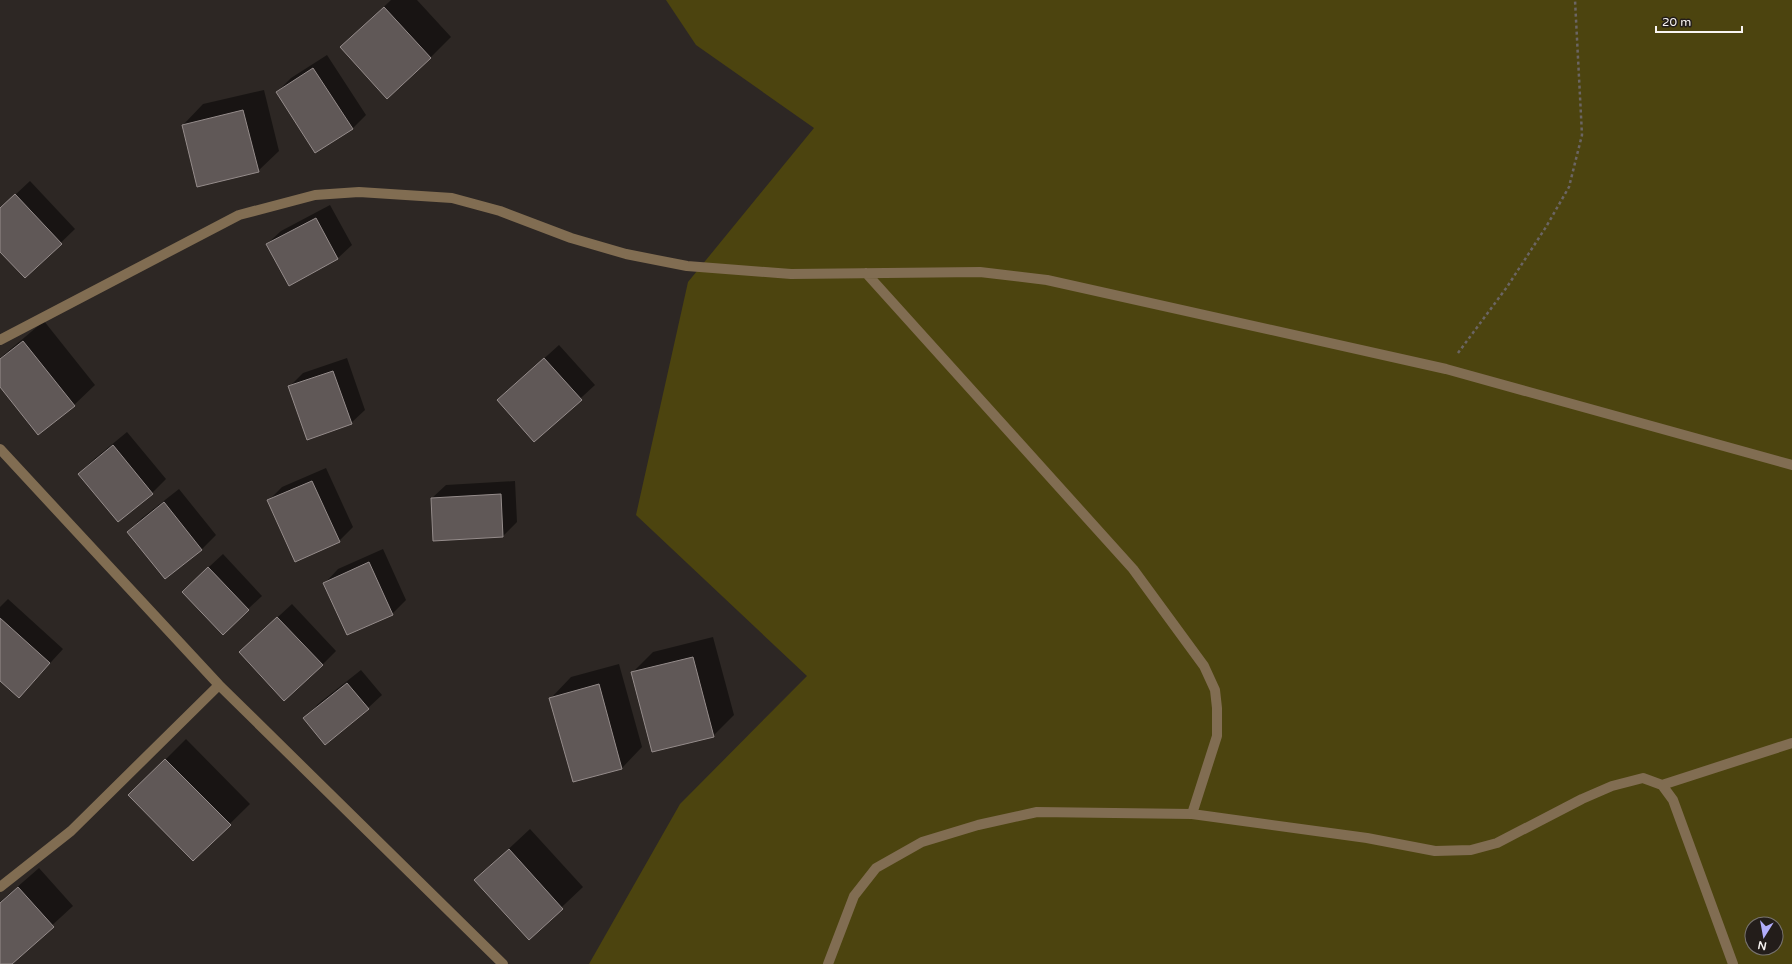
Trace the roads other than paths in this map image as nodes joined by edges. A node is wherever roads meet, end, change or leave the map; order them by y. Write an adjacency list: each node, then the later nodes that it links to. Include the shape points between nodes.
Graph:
1 (866, 273): 2 (street, via 791,274 687,266 626,254 571,238 500,211 452,198 358,192 315,195 239,215); 4 (street, via 980,272 1047,280 1446,369); 8 (street, via 1133,569 1204,666 1215,690 1217,736)
2 (0, 340)
3 (0, 449): 5 (street)
4 (1792, 465)
5 (220, 685): 9 (street, via 71,831); 10 (street)
6 (1792, 743): 7 (street)
7 (1662, 785): 8 (street, via 1643,778 1612,786 1497,843 1471,850 1434,851 1367,838); 12 (street, via 1673,800 1685,829)
8 (1192, 814): 11 (street, via 1037,812 978,825 922,842 876,868 854,896)
9 (0, 888)
10 (503, 964)
11 (828, 964)
12 (1733, 964)

